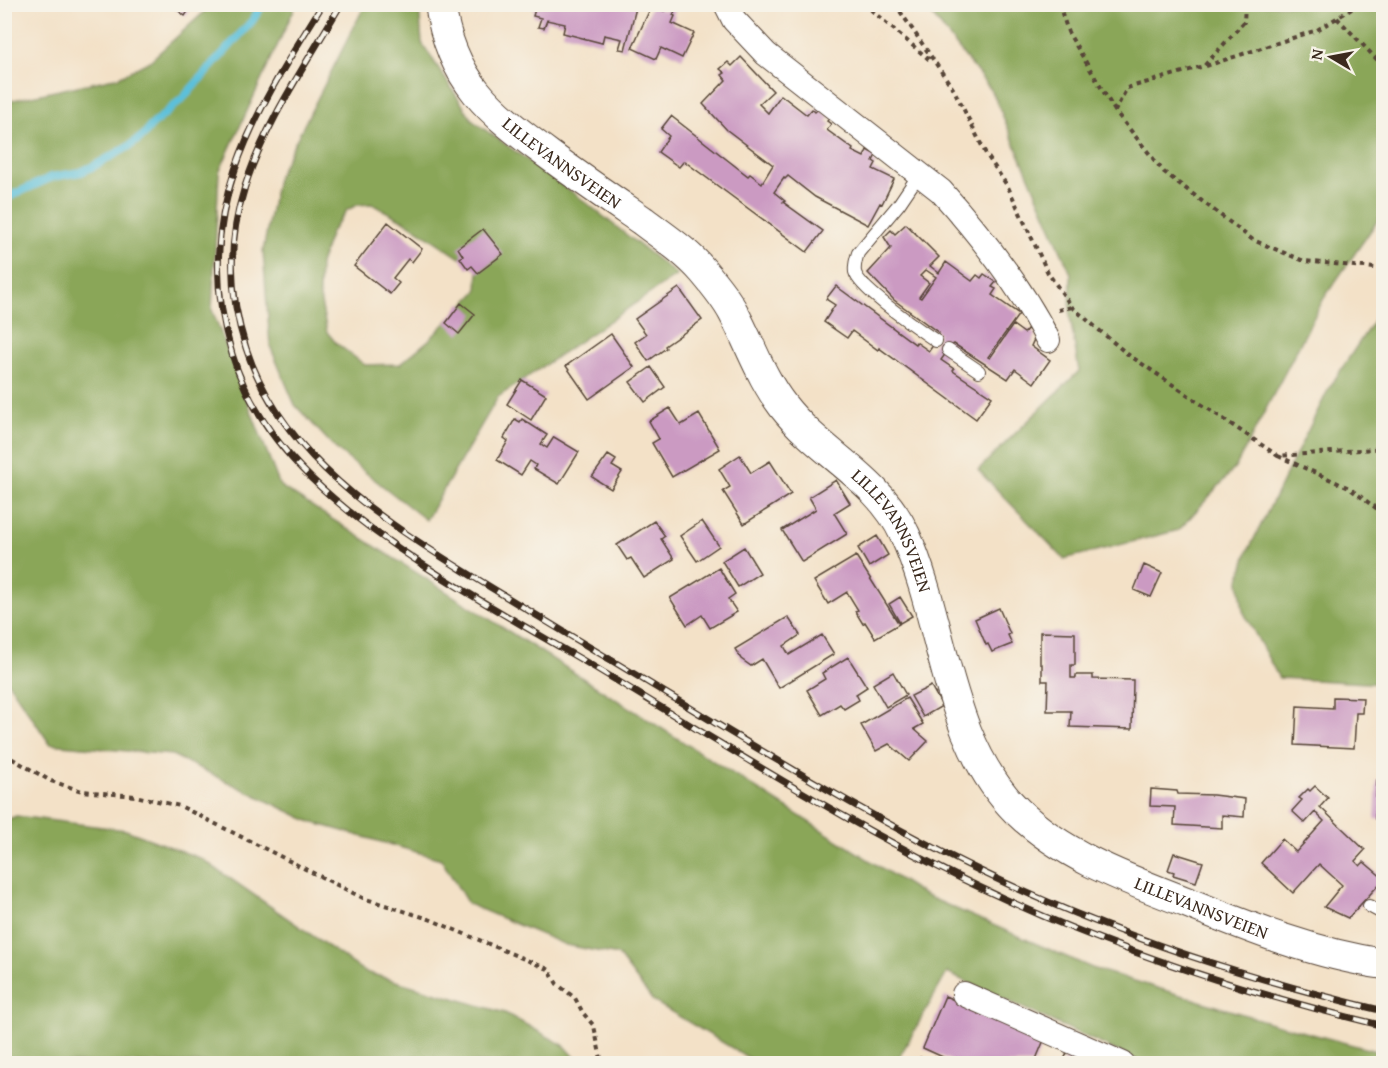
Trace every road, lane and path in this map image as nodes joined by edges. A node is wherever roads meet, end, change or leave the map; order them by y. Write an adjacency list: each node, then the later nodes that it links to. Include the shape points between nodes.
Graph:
1 (440, 4): 25 (street, LILLEVANNSVEIEN, via 450,49 490,109 680,248 700,267 732,310 784,408 859,475 892,512 916,565 978,758 993,784 1018,812 1046,835 1115,874 1308,948)
2 (726, 4): 13 (street, via 734,20 765,54)
3 (864, 4): 11 (path)
4 (895, 4): 11 (path)
5 (1059, 4): 12 (path, via 1068,32)
6 (1245, 4): 9 (path, via 1244,22)
7 (1360, 4): 8 (path)
8 (1337, 18): 9 (path, via 1317,30); 10 (path)
9 (1204, 66): 12 (path, via 1127,88)
10 (1383, 67)
11 (938, 68): 20 (path, via 1008,187 1048,273 1072,307 1126,353)
12 (1115, 111): 14 (path, via 1164,172 1253,240 1304,261)
13 (920, 173): 15 (street, via 965,218 1036,315); 16 (lane, via 858,254 855,272 871,292)
14 (1383, 269)
15 (1048, 340)
16 (936, 341)
17 (948, 350): 18 (lane)
18 (979, 371)
19 (1383, 446): 20 (path)
20 (1278, 456): 21 (path, via 1349,488)
21 (1383, 514)
22 (4, 754): 28 (path, via 51,781 82,791 135,796 180,806 363,898 429,919 548,969 594,1026)
23 (1369, 906): 24 (lane)
24 (1383, 915)
25 (1383, 964)
26 (964, 994): 30 (street)
27 (919, 1058): 29 (path)
28 (601, 1059)
29 (932, 1064)
30 (1123, 1064)

